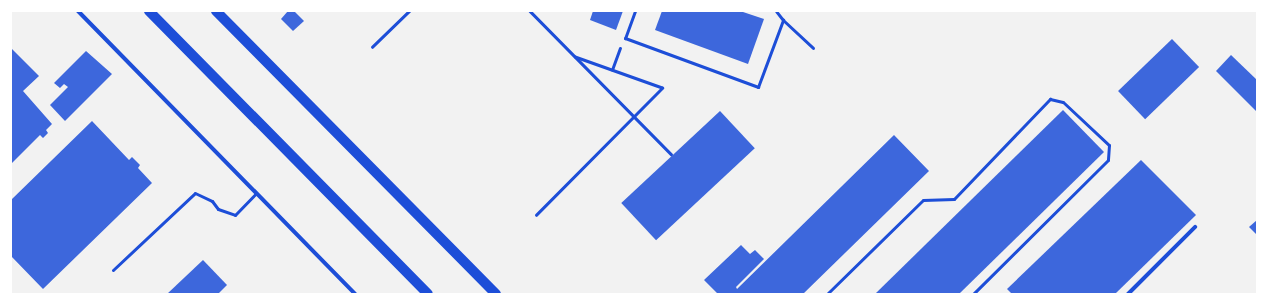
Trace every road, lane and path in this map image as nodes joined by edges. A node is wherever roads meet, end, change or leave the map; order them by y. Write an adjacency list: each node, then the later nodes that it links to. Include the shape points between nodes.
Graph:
1 (78, 11): 16 (street)
2 (149, 11): 21 (main road)
3 (216, 11): 22 (main road)
4 (409, 11): 10 (path)
5 (530, 11): 12 (path)
6 (635, 11): 8 (lane, via 625,38 758,87)
7 (776, 11): 8 (lane)
8 (783, 20): 11 (lane)
9 (622, 41): 13 (path)
10 (372, 47)
11 (813, 48)
12 (575, 57): 13 (path); 14 (path)
13 (612, 70): 14 (path, via 662,88)
14 (634, 118): 15 (path); 17 (path)
15 (671, 154)
16 (256, 193): 19 (lane, via 235,215 218,209 212,200 195,193); 20 (street)
17 (536, 215)
18 (1195, 227): 25 (street)
19 (113, 270)
20 (355, 294)
21 (428, 294)
22 (496, 294)
23 (827, 294): 24 (lane, via 924,200 954,199 1050,100 1063,102 1109,145 1108,160)
24 (973, 294)
25 (1128, 294)

